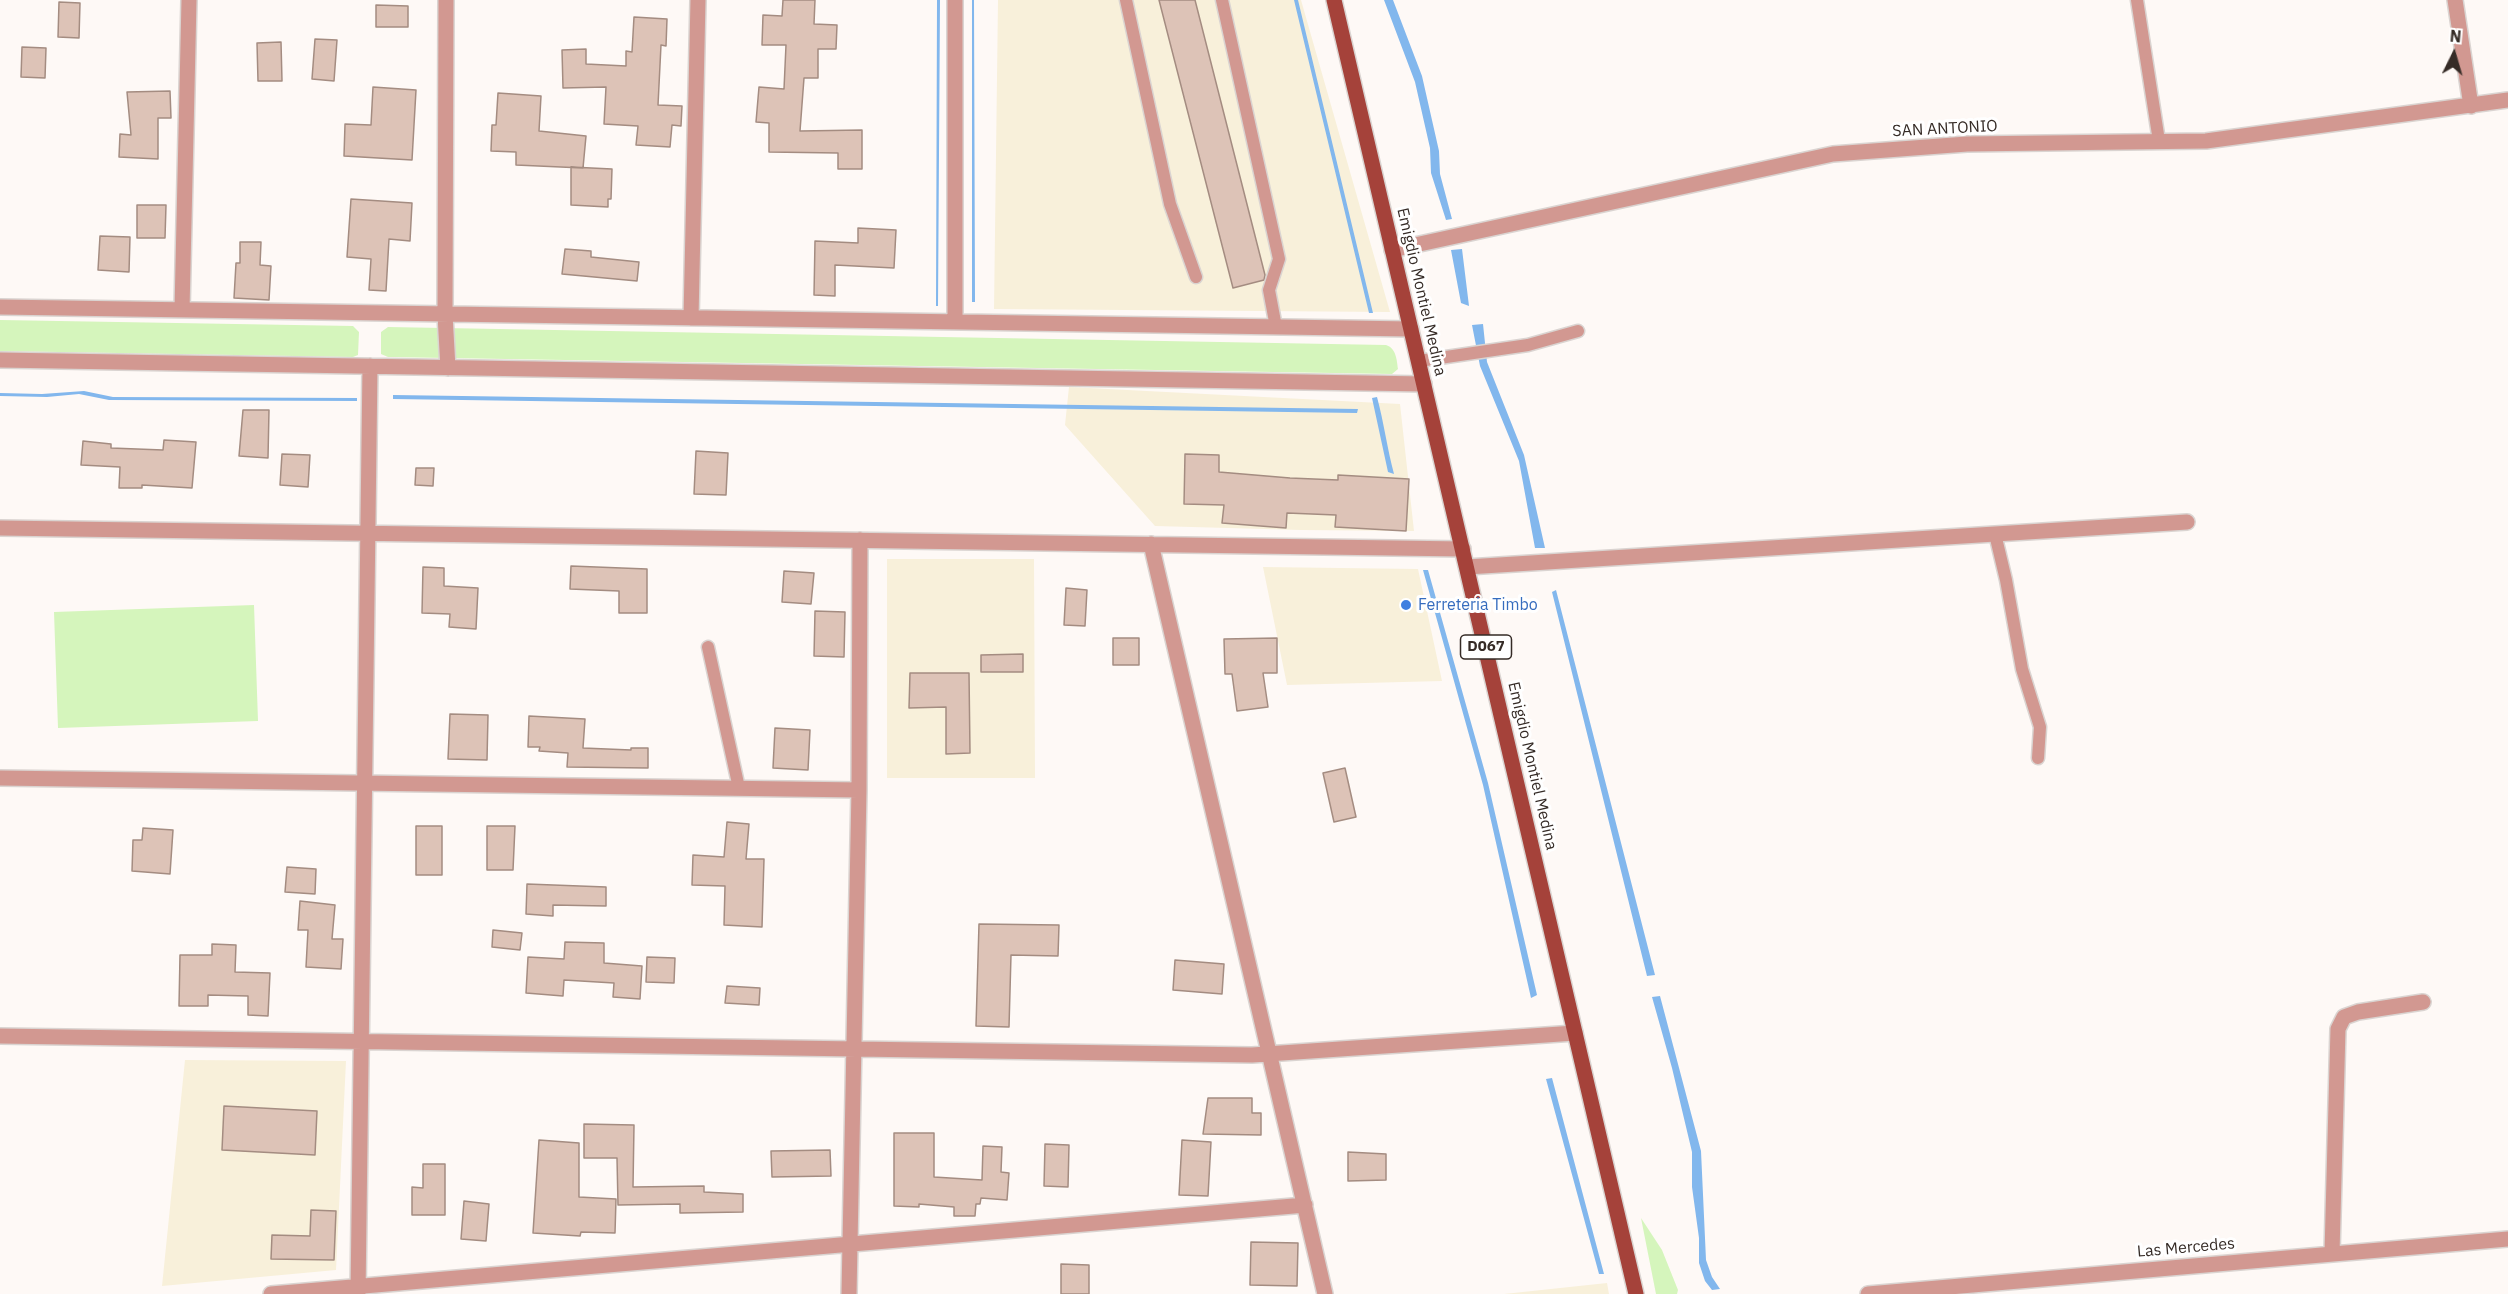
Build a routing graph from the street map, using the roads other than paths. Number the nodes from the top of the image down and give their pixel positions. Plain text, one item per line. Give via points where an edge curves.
1 (189, 0) edge
2 (446, 0) edge
3 (698, 0) edge
4 (954, 0) edge
5 (1126, 0) edge
6 (1222, 0) edge
7 (1334, 0) edge
8 (2137, 0) edge
9 (2455, 0) edge
10 (2508, 100) edge
11 (2471, 106) junction
12 (2159, 141) junction
13 (1392, 250) junction
14 (1196, 277) dead end
15 (0, 307) edge
16 (182, 310) junction
17 (445, 315) junction
18 (691, 318) junction
19 (955, 322) junction
20 (1276, 327) junction
21 (1411, 329) junction
22 (1578, 332) dead end
23 (0, 360) edge
24 (1419, 361) junction
25 (370, 366) junction
26 (448, 368) junction
27 (1424, 384) junction
28 (2187, 522) dead end
29 (0, 528) edge
30 (368, 533) junction
31 (1995, 534) junction
32 (860, 540) junction
33 (1151, 544) junction
34 (1463, 549) junction
35 (1467, 567) junction
36 (708, 647) dead end
37 (2038, 758) dead end
38 (0, 778) edge
39 (364, 783) junction
40 (739, 788) junction
41 (859, 790) junction
42 (2423, 1002) dead end
43 (1575, 1033) junction
44 (0, 1036) edge
45 (361, 1042) junction
46 (853, 1049) junction
47 (1270, 1055) junction
48 (1305, 1205) junction
49 (2508, 1239) edge
50 (850, 1244) junction
51 (2332, 1253) junction
52 (358, 1290) edge
53 (271, 1294) edge
54 (849, 1294) edge
55 (1325, 1294) edge
56 (1636, 1294) edge
57 (1868, 1294) edge

1 - 16 street
2 - 17 street
3 - 18 street
4 - 19 street
5 - 14 lane via 1170,204
6 - 20 lane via 1279,259 1269,290
7 - 13 main road, Emigdio Montiel Medina / D067
8 - 12 lane
9 - 11 street
10 - 11 street, SAN ANTONIO
11 - 12 street, SAN ANTONIO via 2206,141
12 - 13 street, SAN ANTONIO via 1967,144 1833,154
13 - 21 main road, Emigdio Montiel Medina / D067
15 - 16 street
16 - 17 street
17 - 18 street
17 - 26 street
18 - 19 street
19 - 20 street
20 - 21 street
21 - 24 main road, Emigdio Montiel Medina / D067
22 - 24 lane via 1528,345
23 - 25 street
24 - 27 main road, Emigdio Montiel Medina / D067
25 - 26 street
25 - 30 street
26 - 27 street
27 - 34 main road, Emigdio Montiel Medina / D067
28 - 31 street
29 - 30 street
30 - 32 street
30 - 39 street
31 - 35 street
31 - 37 lane via 2022,669 2040,727
32 - 33 street
32 - 41 street
33 - 34 street
33 - 47 street
34 - 35 main road, Emigdio Montiel Medina / D067
35 - 43 main road, Emigdio Montiel Medina / D067
36 - 40 lane
38 - 39 street
39 - 40 street
39 - 45 street
40 - 41 street
41 - 46 street
42 - 51 street via 2358,1012 2344,1017 2338,1029
43 - 47 street
43 - 56 main road, Emigdio Montiel Medina / D067
44 - 45 street
45 - 46 street
45 - 52 street
46 - 47 street
46 - 50 street
47 - 48 street
48 - 50 street
48 - 55 street
49 - 51 street, Las Mercedes
50 - 52 street
50 - 54 street
51 - 57 street, Las Mercedes
52 - 53 street

